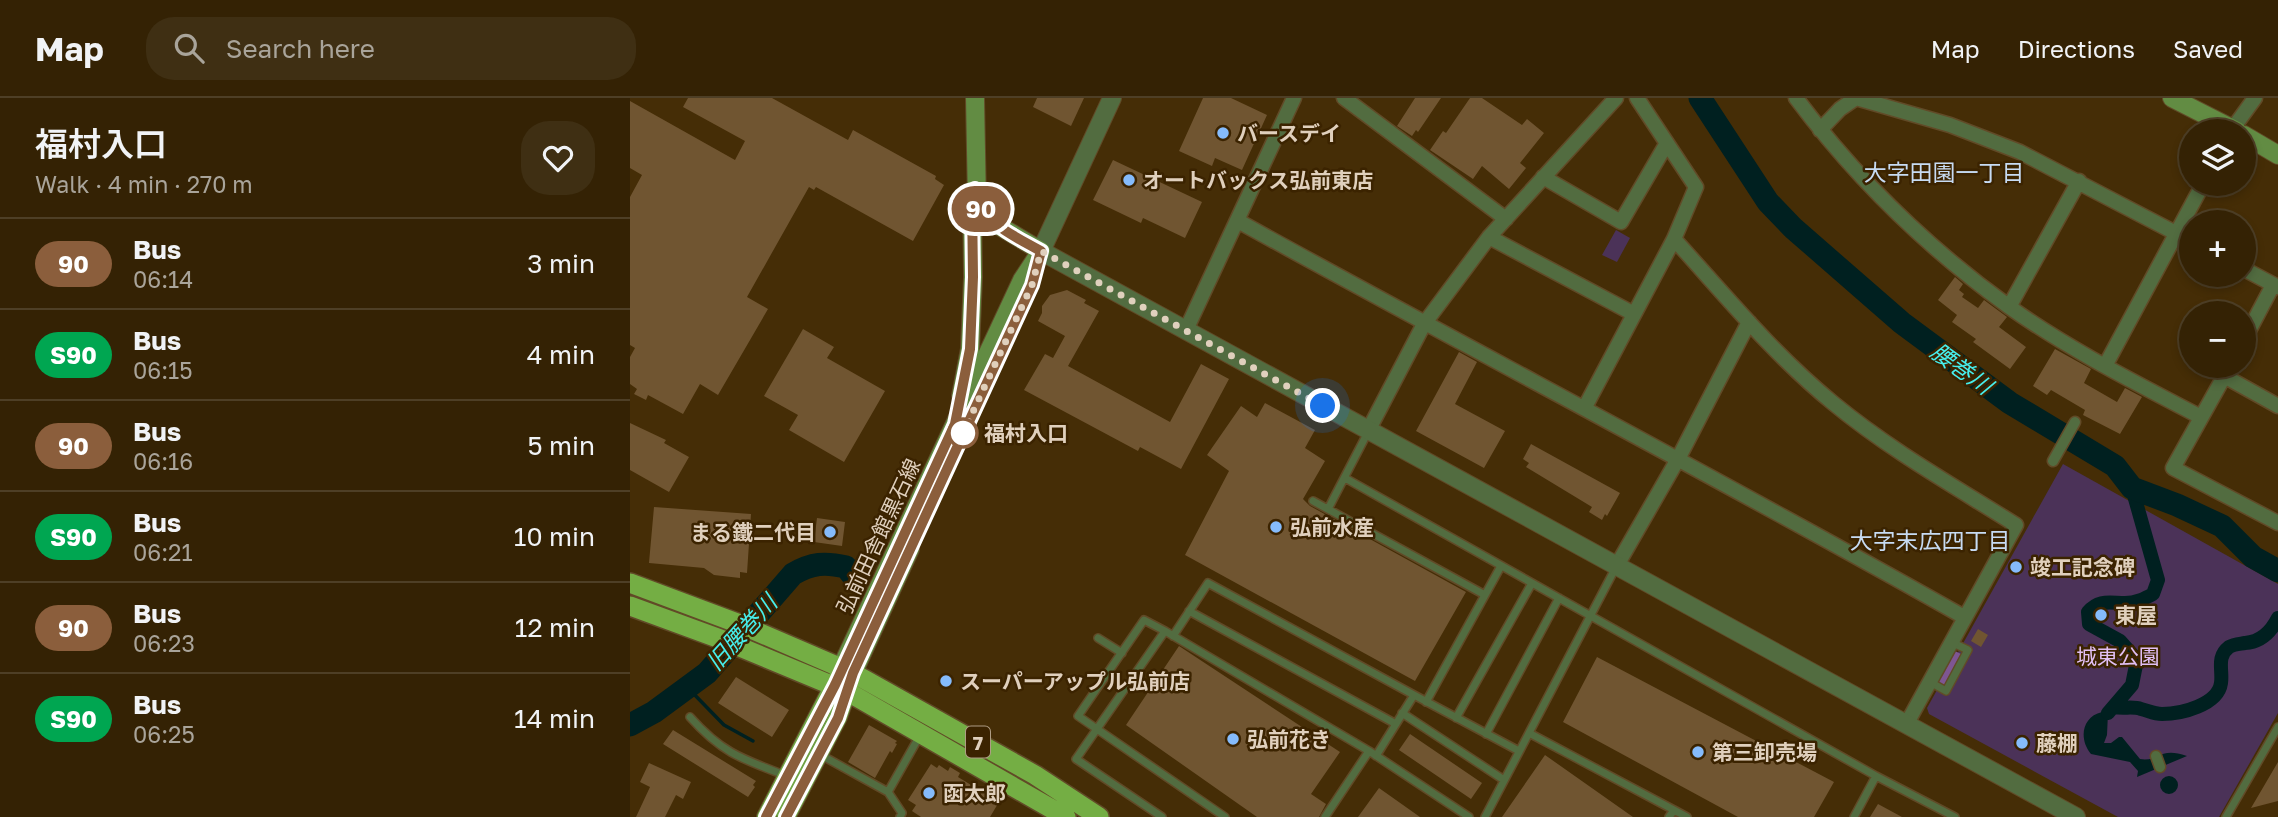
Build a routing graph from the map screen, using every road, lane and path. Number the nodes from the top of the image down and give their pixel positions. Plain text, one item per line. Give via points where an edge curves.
1 (975, 98) edge
2 (1112, 98) edge
3 (1294, 98) edge
4 (1345, 98) edge
5 (1616, 98) edge
6 (1637, 98) edge
7 (1796, 98) edge
8 (2172, 98) edge
9 (2255, 98) edge
10 (2212, 119) edge
11 (2243, 119) edge
12 (1820, 130) junction
13 (1667, 143) junction
14 (2256, 143) edge
15 (2278, 155) edge
16 (1543, 177) junction
17 (2078, 181) junction
18 (975, 189) junction
19 (2196, 196) edge
20 (1506, 219) junction
21 (1238, 220) junction
22 (2176, 233) junction
23 (2179, 235) edge
24 (1489, 237) junction
25 (1674, 239) junction
26 (1041, 251) junction
27 (2256, 275) edge
28 (2276, 286) edge
29 (2009, 307) junction
30 (1634, 314) junction
31 (2256, 320) edge
32 (1749, 322) junction
33 (1424, 324) junction
34 (1186, 330) junction
35 (2105, 366) junction
36 (2223, 378) edge
37 (2237, 378) edge
38 (2278, 406) edge
39 (1585, 407) junction
40 (2201, 417) junction
41 (2075, 422) dead end
42 (955, 424) junction
43 (1368, 432) junction
44 (1678, 459) junction
45 (2053, 461) dead end
46 (1345, 478) junction
47 (1313, 501) dead end
48 (1328, 509) junction
49 (2278, 523) edge
50 (1502, 566) junction
51 (1616, 567) junction
52 (630, 583) edge
53 (1532, 583) junction
54 (1485, 595) junction
55 (1559, 598) junction
56 (630, 606) edge
57 (1189, 611) junction
58 (1590, 615) junction
59 (1964, 617) junction
60 (1165, 631) junction
61 (1172, 636) junction
62 (1098, 638) dead end
63 (1122, 653) junction
64 (844, 679) junction
65 (1414, 695) junction
66 (1426, 702) junction
67 (1402, 713) junction
68 (690, 717) dead end
69 (1456, 718) junction
70 (1396, 724) junction
71 (1906, 725) junction
72 (2278, 727) edge
73 (1096, 730) junction
74 (922, 733) junction
75 (1529, 733) junction
76 (1486, 734) junction
77 (1519, 751) junction
78 (1373, 753) junction
79 (819, 754) junction
80 (1876, 776) junction
81 (796, 779) junction
82 (1504, 780) junction
83 (888, 792) junction
84 (1674, 810) junction
85 (765, 817) edge
86 (786, 817) edge
87 (900, 817) edge
88 (1066, 817) edge
89 (1099, 817) edge
90 (1163, 817) edge
91 (1225, 817) edge
92 (1325, 817) edge
93 (1469, 817) edge
94 (1485, 817) edge
95 (1669, 817) edge
96 (1687, 817) edge
97 (1854, 817) edge
98 (1955, 817) edge
99 (2076, 817) edge
100 (2226, 817) edge

1 - 18 main road, 弘前田舎館黒石線
2 - 26 street
3 - 21 street
4 - 20 street
5 - 16 street
6 - 13 street
7 - 12 street
8 - 10 main road
9 - 11 street
12 - 17 street via 1856,98 1950,125
12 - 29 street via 1893,209
13 - 16 street via 1621,222
13 - 25 street via 1696,187
14 - 15 main road
16 - 20 street
17 - 22 street
17 - 29 street
18 - 26 main road, 弘前田舎館黒石線 via 984,213
18 - 42 main road, 弘前田舎館黒石線 via 970,349
19 - 22 street
20 - 24 street
21 - 33 street
21 - 34 street
22 - 23 street
22 - 35 street
24 - 30 street
24 - 33 street
25 - 30 street
25 - 32 street
26 - 34 street
26 - 42 main road, 弘前田舎館黒石線 via 1022,280
26 - 64 main road, 弘前田舎館黒石線 via 1032,285
27 - 28 street
28 - 31 street
29 - 35 street
30 - 39 street
32 - 44 street
32 - 59 street via 1833,403 1902,454 2016,525
33 - 39 street
33 - 43 street
34 - 43 street
35 - 40 street
36 - 40 street
37 - 38 street
39 - 44 street
40 - 49 street via 2173,468
41 - 45 street
42 - 64 main road, 弘前田舎館黒石線
43 - 46 lane
43 - 51 street
44 - 51 street
44 - 59 street
46 - 48 lane
46 - 50 lane
47 - 48 lane
48 - 54 lane
50 - 53 lane
50 - 54 lane
51 - 58 lane
51 - 71 street
52 - 64 highway, 7 via 766,635
53 - 55 lane
53 - 69 lane
54 - 66 lane
55 - 58 lane
55 - 76 lane
56 - 64 highway, 7 via 751,651
57 - 61 lane
57 - 65 lane via 1208,583
57 - 70 lane
58 - 75 lane
58 - 80 lane
59 - 71 street
60 - 61 lane
60 - 63 lane via 1144,620
60 - 73 lane
61 - 78 lane
62 - 63 lane
63 - 73 lane via 1078,716
64 - 74 highway, 7
64 - 79 main road
64 - 81 main road
64 - 89 highway, 7 via 1035,775
65 - 66 lane
65 - 67 lane
66 - 69 lane
67 - 70 lane
67 - 82 lane
68 - 81 lane via 726,751
69 - 76 lane
70 - 78 lane
71 - 99 street
72 - 100 lane
73 - 90 lane via 1076,759
73 - 91 lane
74 - 83 lane
74 - 88 highway, 7
75 - 77 lane
75 - 84 lane
76 - 77 lane
77 - 82 lane
78 - 92 lane
78 - 93 lane
79 - 81 main road
79 - 83 lane
80 - 97 lane
80 - 98 lane
81 - 85 main road
81 - 86 main road
82 - 94 lane
83 - 87 lane
84 - 95 lane
84 - 96 lane

